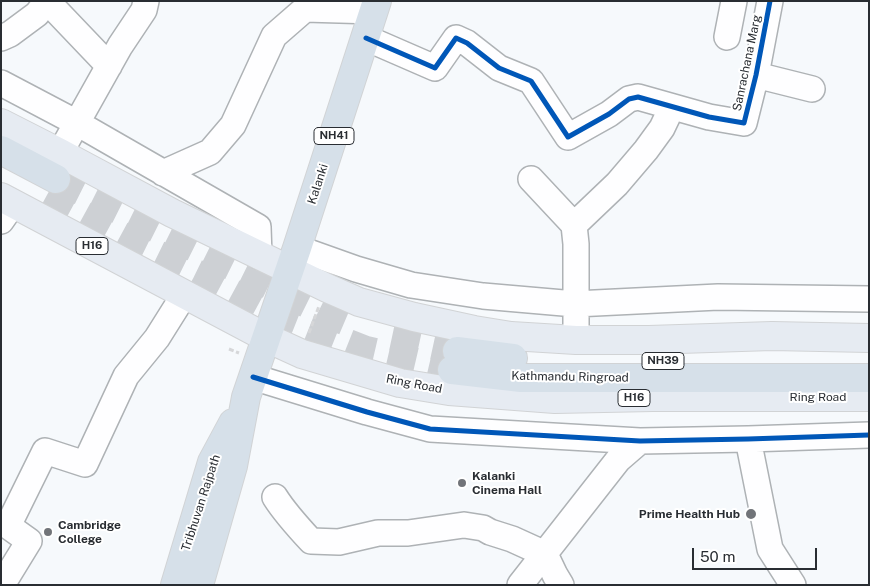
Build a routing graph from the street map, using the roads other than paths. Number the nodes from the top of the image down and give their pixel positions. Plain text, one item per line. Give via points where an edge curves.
1 (146, 1) edge
2 (734, 1) edge
3 (770, 1) edge
4 (376, 6) edge
5 (727, 37) dead end
6 (1, 38) edge
7 (366, 38) junction
8 (108, 66) junction
9 (756, 75) junction
10 (1, 83) edge
11 (812, 89) dead end
12 (672, 107) junction
13 (1, 123) edge
14 (77, 123) junction
15 (1, 150) edge
16 (60, 153) junction
17 (1, 171) edge
18 (163, 172) junction
19 (531, 179) dead end
20 (5, 208) edge
21 (574, 225) junction
22 (259, 256) junction
23 (293, 259) junction
24 (184, 295) junction
25 (869, 299) edge
26 (576, 304) junction
27 (266, 338) junction
28 (869, 338) edge
29 (576, 340) junction
30 (869, 360) edge
31 (869, 378) edge
32 (250, 387) junction
33 (869, 397) edge
34 (869, 435) edge
35 (748, 439) junction
36 (640, 441) junction
37 (276, 497) dead end
38 (545, 554) junction
39 (2, 585) edge
40 (175, 585) edge
41 (199, 585) edge
42 (520, 585) edge
43 (561, 585) edge
44 (793, 585) edge

1 - 8 street via 144,10
2 - 5 street
3 - 9 street, Sanrachana Marg
4 - 7 highway, Kalanki / NH41
4 - 18 street via 305,9 274,36 233,125 210,152
6 - 8 street via 38,14 47,1
7 - 12 street, Sanrachana Marg via 435,68 456,38 499,68 531,81 568,137 629,99 638,97
7 - 23 highway, Kalanki / NH41
8 - 14 street
9 - 11 street
9 - 12 street, Sanrachana Marg via 744,123
10 - 14 street
12 - 21 street via 646,150 617,184
13 - 16 main road
14 - 16 street
14 - 18 street
15 - 17 highway via 51,187
16 - 22 main road
18 - 22 street via 258,227
19 - 21 street
20 - 24 main road, Ring Road / H16
21 - 26 street
22 - 23 main road
23 - 26 street via 356,269 411,285 483,296
23 - 27 highway, Kalanki / NH41
23 - 29 main road via 359,302 474,330
24 - 27 main road, Ring Road / H16
24 - 39 street via 157,338 126,376 85,464 44,451 8,526 29,541
25 - 26 street via 718,297
26 - 29 street
27 - 32 highway, Tribhuvan Rajpath / NH41
27 - 33 main road, Ring Road / H16 via 302,354 400,383 449,391 556,399
28 - 29 main road via 772,336
30 - 31 highway, Kathmandu Ringroad / NH39 via 455,360 521,378
32 - 36 street via 430,428
32 - 40 highway, Tribhuvan Rajpath / NH41 via 212,462
32 - 41 highway, Tribhuvan Rajpath / NH41 via 233,466
34 - 35 street
35 - 36 street
35 - 44 street via 770,549
36 - 38 street via 618,460
37 - 38 street via 311,541 339,542 378,533 408,533 464,525 484,528
38 - 42 street
38 - 43 street

